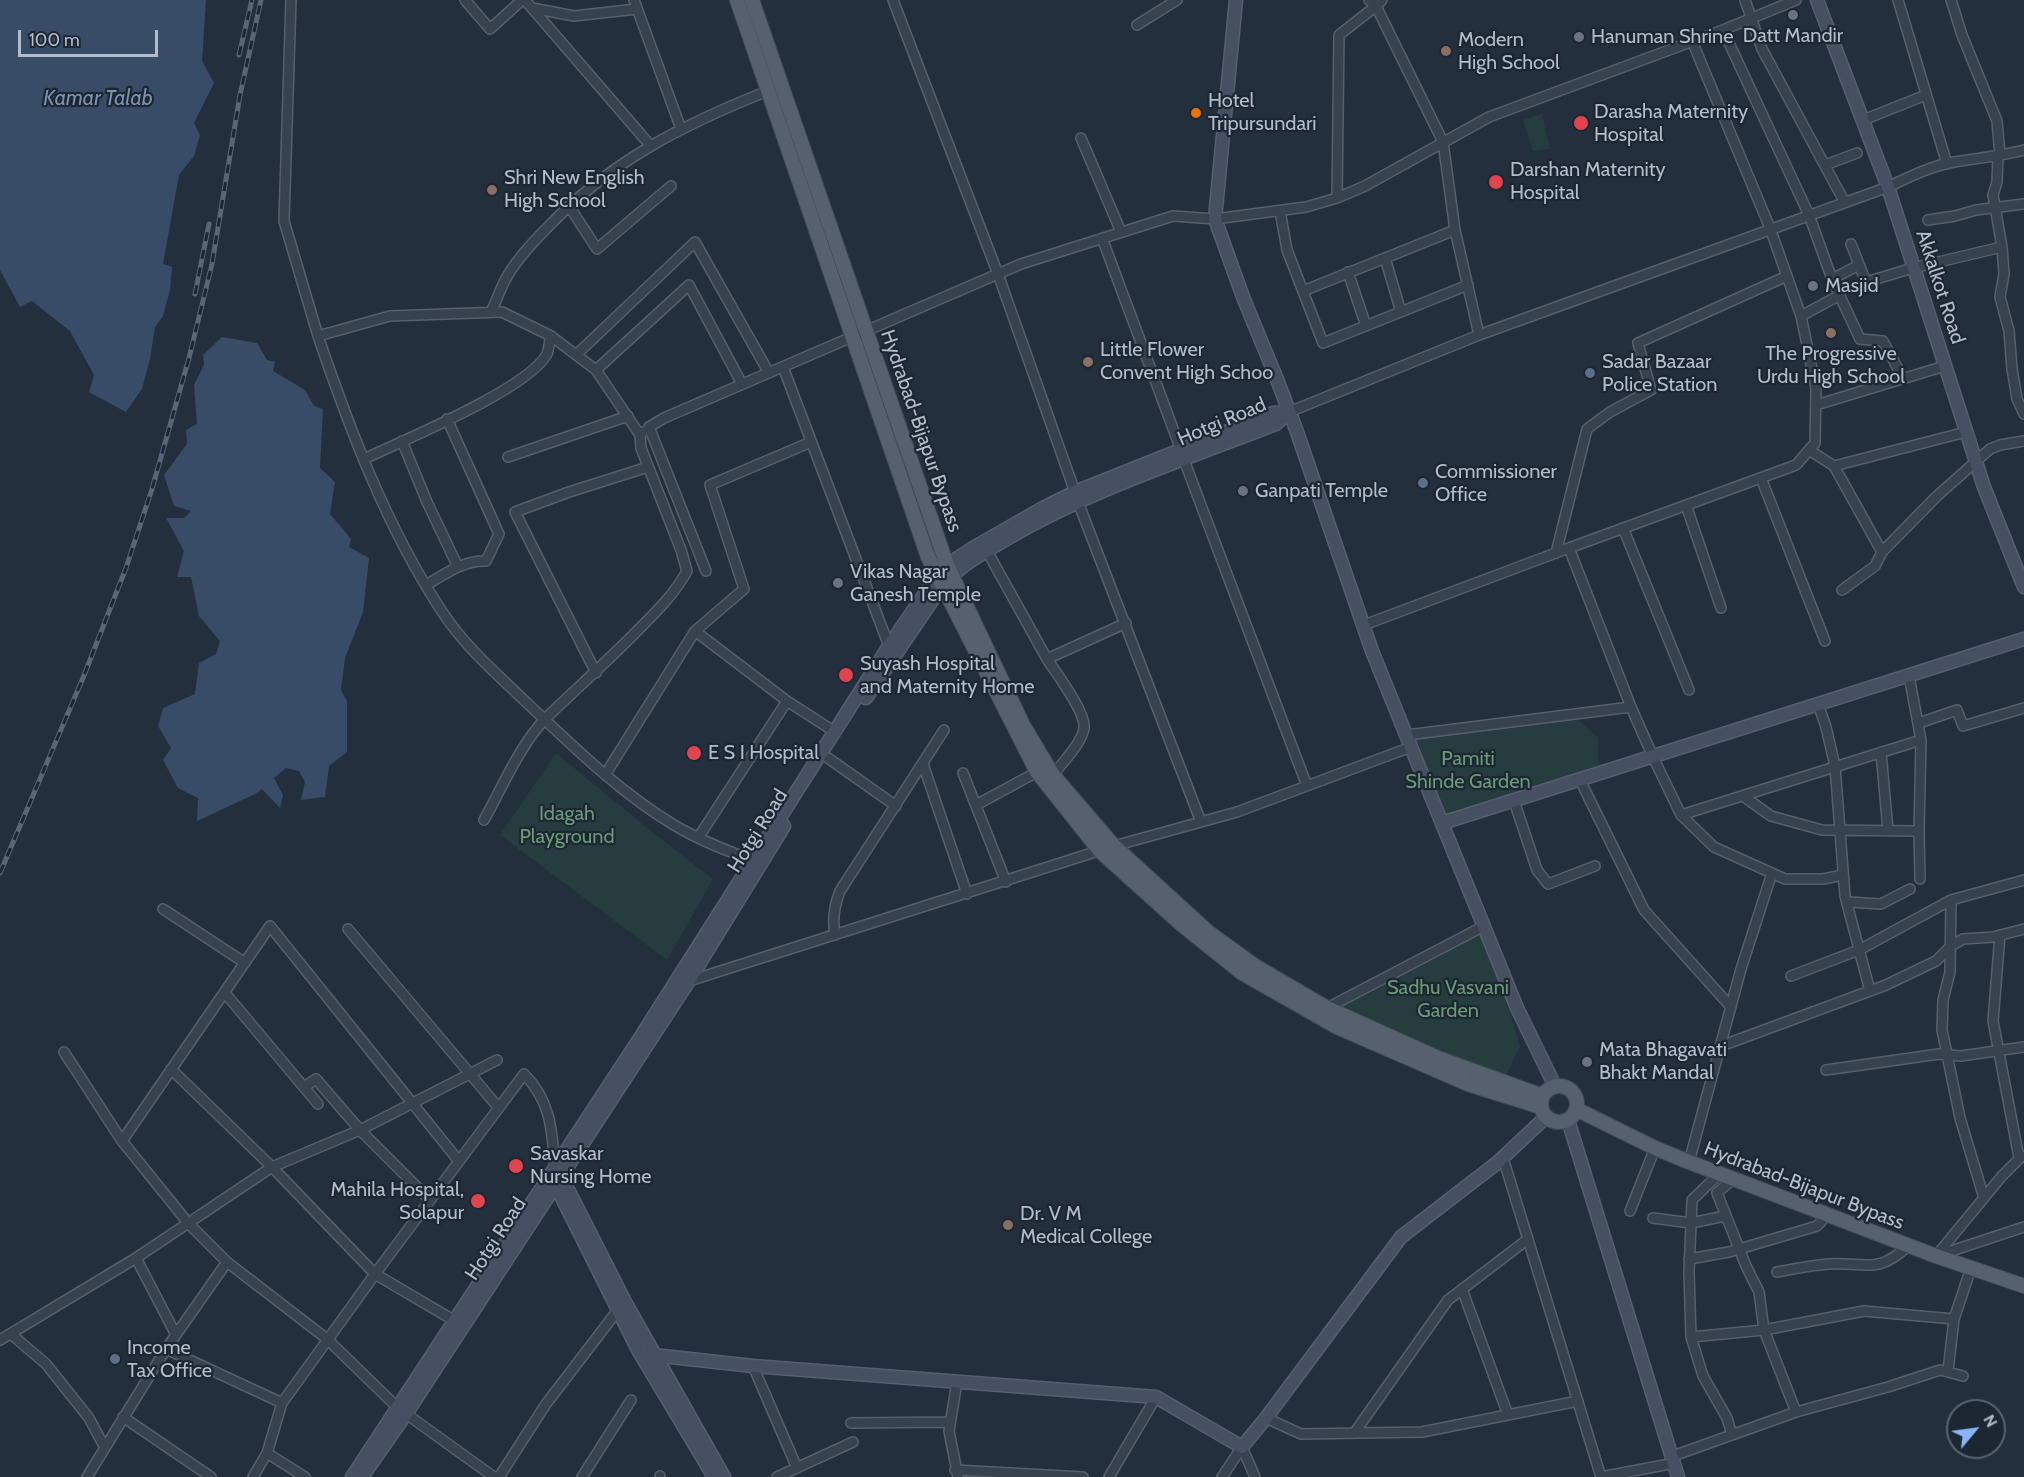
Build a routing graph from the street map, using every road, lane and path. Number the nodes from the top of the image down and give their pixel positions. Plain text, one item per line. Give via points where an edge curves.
1 (291, 0) edge
2 (465, 0) edge
3 (524, 0) edge
4 (737, 0) edge
5 (752, 0) edge
6 (893, 0) edge
7 (1177, 0) edge
8 (1236, 0) edge
9 (1744, 0) edge
10 (1796, 0) edge
11 (1817, 0) edge
12 (1898, 0) edge
13 (1951, 0) edge
14 (1376, 2) edge
15 (635, 5) edge
16 (532, 8) junction
17 (1751, 18) junction
18 (1137, 25) dead end
19 (1723, 30) junction
20 (1692, 41) junction
21 (770, 90) junction
22 (1926, 95) junction
23 (1863, 120) junction
24 (681, 129) junction
25 (1081, 138) dead end
26 (1443, 142) junction
27 (650, 145) junction
28 (2024, 150) edge
29 (1857, 153) dead end
30 (1999, 156) junction
31 (1947, 164) junction
32 (1825, 165) junction
33 (671, 186) dead end
34 (1888, 187) junction
35 (1336, 198) junction
36 (1845, 201) junction
37 (2024, 204) edge
38 (568, 206) junction
39 (1995, 208) junction
40 (1280, 211) junction
41 (1809, 215) junction
42 (1215, 219) junction
43 (1928, 220) dead end
44 (1770, 228) junction
45 (1455, 230) junction
46 (1121, 232) junction
47 (1101, 238) junction
48 (1851, 244) dead end
49 (2002, 247) junction
50 (1385, 258) junction
51 (1859, 265) junction
52 (1913, 268) junction
53 (1348, 272) junction
54 (998, 274) junction
55 (1787, 276) junction
56 (1832, 279) junction
57 (1468, 285) junction
58 (1303, 291) junction
59 (1840, 295) junction
60 (491, 312) junction
61 (1401, 312) junction
62 (1801, 316) junction
63 (1366, 326) junction
64 (859, 333) junction
65 (1479, 335) junction
66 (318, 336) junction
67 (550, 336) junction
68 (576, 355) junction
69 (1945, 366) junction
70 (783, 367) junction
71 (597, 370) junction
72 (769, 373) junction
73 (1903, 378) junction
74 (742, 384) junction
75 (1816, 405) junction
76 (1289, 412) junction
77 (2024, 414) edge
78 (628, 416) junction
79 (447, 419) junction
80 (649, 427) junction
81 (1966, 432) junction
82 (640, 435) junction
83 (402, 441) junction
84 (2024, 441) edge
85 (811, 442) junction
86 (1809, 450) junction
87 (1183, 455) junction
88 (508, 457) dead end
89 (364, 459) junction
90 (1976, 461) junction
91 (1834, 466) junction
92 (648, 467) junction
93 (1761, 478) junction
94 (1077, 497) junction
95 (1686, 505) junction
96 (1623, 528) junction
97 (1569, 548) junction
98 (987, 551) junction
99 (1882, 552) junction
100 (1556, 553) junction
101 (458, 567) junction
102 (706, 571) dead end
103 (944, 576) junction
104 (426, 585) junction
105 (2024, 587) edge
106 (1842, 590) dead end
107 (1721, 608) dead end
108 (1126, 623) junction
109 (1364, 626) junction
110 (695, 631) junction
111 (2024, 639) edge
112 (1825, 641) dead end
113 (890, 646) junction
114 (1047, 659) junction
115 (596, 673) junction
116 (1909, 676) junction
117 (1689, 690) dead end
118 (787, 700) junction
119 (1818, 704) junction
120 (1631, 707) junction
121 (2024, 708) edge
122 (544, 720) junction
123 (1919, 723) junction
124 (944, 730) dead end
125 (835, 732) junction
126 (1922, 740) junction
127 (1409, 741) junction
128 (1881, 752) junction
129 (1653, 757) junction
130 (828, 758) junction
131 (923, 764) junction
132 (1835, 766) junction
133 (1037, 772) junction
134 (963, 773) dead end
135 (605, 775) junction
136 (1053, 775) junction
137 (1580, 780) junction
138 (1306, 786) junction
139 (1743, 796) junction
140 (1514, 801) junction
141 (976, 805) junction
142 (896, 806) junction
143 (1681, 815) junction
144 (484, 820) dead end
145 (1201, 822) junction
146 (1442, 824) junction
147 (1840, 831) junction
148 (1888, 831) junction
149 (1919, 831) junction
150 (698, 838) junction
151 (1107, 849) junction
152 (752, 860) junction
153 (1595, 866) dead end
154 (1772, 873) junction
155 (1843, 875) junction
156 (1920, 879) dead end
157 (2024, 880) edge
158 (1006, 882) junction
159 (1910, 889) dead end
160 (967, 894) junction
161 (1951, 900) junction
162 (1848, 902) junction
163 (163, 909) dead end
164 (1484, 926) junction
165 (348, 929) dead end
166 (2024, 929) edge
167 (835, 935) junction
168 (2000, 935) junction
169 (1951, 946) junction
170 (1859, 950) junction
171 (245, 963) junction
172 (1791, 976) dead end
173 (689, 981) junction
174 (1870, 991) junction
175 (225, 993) junction
176 (1731, 1007) junction
177 (1327, 1008) junction
178 (1721, 1046) junction
179 (2024, 1047) edge
180 (1999, 1050) junction
181 (64, 1052) dead end
182 (1947, 1054) junction
183 (497, 1060) dead end
184 (171, 1069) junction
185 (1826, 1070) dead end
186 (470, 1074) junction
187 (1555, 1086) junction
188 (304, 1087) junction
189 (412, 1103) junction
190 (318, 1104) dead end
191 (1543, 1106) junction
192 (498, 1107) junction
193 (1572, 1114) junction
194 (360, 1130) junction
195 (122, 1141) junction
196 (1655, 1148) junction
197 (2022, 1156) edge
198 (1503, 1158) junction
199 (458, 1160) junction
200 (1689, 1162) junction
201 (272, 1167) junction
202 (1719, 1174) junction
203 (556, 1175) junction
204 (1733, 1179) junction
205 (1984, 1198) junction
206 (429, 1199) junction
207 (1630, 1211) dead end
208 (1827, 1215) junction
209 (1725, 1216) junction
210 (1653, 1218) dead end
211 (1691, 1223) junction
212 (189, 1224) junction
213 (2024, 1227) edge
214 (1528, 1239) junction
215 (1908, 1246) junction
216 (1739, 1249) junction
217 (1936, 1256) junction
218 (136, 1258) junction
219 (1689, 1259) junction
220 (227, 1262) junction
221 (1971, 1269) junction
222 (1777, 1272) dead end
223 (375, 1274) junction
224 (2024, 1286) edge
225 (1462, 1289) junction
226 (621, 1306) junction
227 (1954, 1319) junction
228 (455, 1321) junction
229 (1764, 1329) junction
230 (11, 1334) junction
231 (176, 1335) junction
232 (1691, 1337) junction
233 (327, 1339) junction
234 (0, 1340) edge
235 (166, 1349) junction
236 (653, 1355) junction
237 (753, 1366) junction
238 (1948, 1371) junction
239 (1964, 1376) dead end
240 (957, 1382) junction
241 (1156, 1397) junction
242 (631, 1400) dead end
243 (1578, 1401) junction
244 (282, 1403) junction
245 (402, 1411) junction
246 (1796, 1412) junction
247 (1508, 1415) junction
248 (123, 1417) junction
249 (1266, 1418) junction
250 (950, 1422) junction
251 (851, 1423) dead end
252 (1354, 1432) junction
253 (1732, 1435) junction
254 (853, 1442) dead end
255 (105, 1448) junction
256 (1242, 1448) junction
257 (267, 1453) junction
258 (1674, 1460) junction
259 (797, 1468) junction
260 (957, 1474) edge
261 (87, 1477) edge
262 (211, 1477) edge
263 (253, 1477) edge
264 (305, 1477) edge
265 (352, 1477) edge
266 (362, 1477) edge
267 (496, 1477) edge
268 (582, 1477) edge
269 (714, 1477) edge
270 (724, 1477) edge
271 (777, 1477) edge
272 (1083, 1477) edge
273 (1109, 1477) edge
274 (1222, 1477) edge
275 (1255, 1477) edge
276 (1601, 1477) edge
277 (1678, 1477) edge

1 - 66 street via 284,221
2 - 3 street via 490,29
3 - 16 street
4 - 21 main road
5 - 64 main road, Hydrabad-Bijapur Bypass
6 - 54 street
7 - 18 street
8 - 42 main road
9 - 17 street
10 - 17 street
11 - 23 main road, Akkalkot Road
12 - 22 street
13 - 30 street via 1997,121
14 - 26 street
14 - 35 street via 1339,35
15 - 16 street via 574,16
15 - 24 street
16 - 27 street
17 - 19 street
17 - 32 street via 1762,49
19 - 20 street
19 - 41 street
20 - 26 street via 1489,117
20 - 44 street
21 - 24 street
21 - 64 main road
22 - 23 street
22 - 31 street
23 - 34 main road, Akkalkot Road
24 - 27 street
25 - 46 street
26 - 35 street
26 - 45 street
27 - 38 street
28 - 30 street
29 - 32 street
30 - 31 street
30 - 39 street
31 - 34 street
32 - 36 street
33 - 38 street via 597,249
34 - 36 street
34 - 52 main road, Akkalkot Road
35 - 40 street
36 - 41 street
37 - 39 street
38 - 60 street via 507,275
39 - 43 street
39 - 49 street
40 - 42 street
40 - 58 street via 1287,250
41 - 44 street
41 - 56 street
42 - 46 street via 1173,216
42 - 76 main road
44 - 55 street
44 - 65 street
45 - 50 street
45 - 57 street
46 - 47 street
47 - 54 street
47 - 87 street
48 - 51 street
49 - 52 street
49 - 77 street via 2004,274 2000,297 2009,331 2017,399
50 - 53 street
50 - 61 street
51 - 52 street via 1866,282
51 - 56 street
52 - 69 main road, Akkalkot Road
53 - 58 street
53 - 63 street
54 - 64 street
54 - 94 street
55 - 62 street
55 - 100 street via 1638,344 1652,390 1587,429
56 - 59 street
57 - 61 street
57 - 65 street
58 - 63 street via 1323,343
59 - 62 street
59 - 73 street via 1860,339 1883,341
60 - 66 street via 390,316
60 - 67 street via 502,312
61 - 63 street
62 - 75 street
64 - 70 street
64 - 103 main road, Hydrabad-Bijapur Bypass
65 - 76 street
66 - 89 street
67 - 68 street
67 - 79 street via 547,354 528,374
68 - 71 street
68 - 72 street via 695,242
69 - 73 street
69 - 81 main road, Akkalkot Road
70 - 72 street
70 - 85 street
71 - 74 street via 689,285
71 - 78 street
72 - 74 street
73 - 75 street
74 - 80 street
75 - 86 street via 1815,443
76 - 87 main road, Hotgi Road via 1276,424
76 - 109 main road
78 - 82 street
78 - 88 street
79 - 83 street
79 - 101 street via 499,534 486,561
80 - 82 street
80 - 102 street
81 - 90 main road, Akkalkot Road
81 - 91 street
82 - 92 street
83 - 89 street
83 - 101 street
84 - 90 street via 1990,449
85 - 110 street via 710,485 744,589
85 - 113 street
86 - 91 street
86 - 93 street via 1796,465
87 - 94 main road, Hotgi Road
87 - 138 street
89 - 104 street
90 - 99 street
90 - 105 main road, Akkalkot Road
91 - 99 street
92 - 115 street via 687,571 661,608
92 - 115 street via 515,512
93 - 95 street
93 - 112 street
94 - 98 main road, Hotgi Road
94 - 103 main road, Hotgi Road via 1043,508 973,548
94 - 108 street
95 - 96 street
95 - 107 street
96 - 97 street
96 - 117 street
97 - 100 street
97 - 120 street
98 - 103 main road, Hotgi Road
98 - 114 street
99 - 106 street via 1875,566
100 - 109 street
101 - 104 street
103 - 113 main road, Hotgi Road
103 - 130 main road, Hotgi Road
103 - 133 main road
103 - 136 main road, Hydrabad-Bijapur Bypass
104 - 122 street via 460,638
108 - 114 street
108 - 145 street
109 - 127 main road
110 - 118 street
110 - 135 street
111 - 116 main road
113 - 125 main road, Hotgi Road
114 - 136 street via 1084,722 1080,739
115 - 122 street
116 - 119 main road
116 - 123 street
118 - 125 street
118 - 150 street
119 - 129 main road
119 - 132 street
120 - 127 street
120 - 129 street
121 - 123 street via 1963,726 1958,710
122 - 135 street
122 - 144 street via 527,742
123 - 126 street
124 - 131 street
125 - 152 main road, Hotgi Road
126 - 128 street
126 - 149 street
127 - 138 street
127 - 146 main road
128 - 132 street
128 - 148 street
129 - 137 main road
129 - 143 street
130 - 142 street
130 - 173 main road, Hotgi Road
131 - 142 street
131 - 160 street
132 - 139 street
132 - 147 street
133 - 141 street
133 - 151 main road
134 - 141 street
135 - 150 street
136 - 151 main road, Hydrabad-Bijapur Bypass
137 - 140 main road
137 - 176 street via 1644,910
138 - 145 street
139 - 143 street
139 - 147 street via 1771,816
140 - 146 main road
140 - 153 street via 1537,870 1548,884
141 - 158 street
142 - 167 street via 840,891 834,905
143 - 154 street via 1714,847
145 - 151 street
146 - 164 main road
147 - 148 street
147 - 155 street
148 - 149 street
149 - 156 street
150 - 152 street
151 - 158 street
151 - 177 main road, Hydrabad-Bijapur Bypass via 1255,966
151 - 191 main road via 1181,924 1242,974 1337,1028 1468,1084
152 - 203 main road, Hotgi Road
154 - 155 street via 1785,879
154 - 176 street
155 - 162 street
157 - 161 street
158 - 160 street
159 - 162 street via 1881,904
160 - 167 street
161 - 169 street
161 - 170 street
162 - 170 street
163 - 171 street
164 - 177 street
164 - 187 main road via 1517,1008
165 - 186 street
166 - 168 street
167 - 173 street
168 - 169 street via 1964,939
168 - 180 street via 1993,1021
169 - 174 street via 1936,961
169 - 182 street via 1942,1030
170 - 172 street
170 - 174 street
171 - 175 street
171 - 189 street via 270,926
173 - 203 main road, Hotgi Road
174 - 178 street
175 - 184 street
175 - 188 street
176 - 178 street
177 - 191 main road, Hydrabad-Bijapur Bypass
178 - 200 street
179 - 180 street
180 - 182 street via 1961,1056
180 - 197 street
181 - 195 street
182 - 185 street
182 - 205 street via 1960,1118
183 - 186 street
184 - 195 street
184 - 201 street
186 - 189 street
186 - 192 street
187 - 191 main road via 1550,1088
187 - 193 main road via 1572,1092 1577,1103
188 - 190 street
188 - 194 street via 316,1080
189 - 194 street
189 - 199 street
191 - 193 main road via 1556,1122
191 - 198 main road
192 - 199 street
192 - 203 street via 524,1074 536,1086 552,1132
193 - 196 main road, Hydrabad-Bijapur Bypass
193 - 258 main road
194 - 201 street
194 - 206 street
195 - 212 street
196 - 200 main road, Hydrabad-Bijapur Bypass
196 - 207 street
197 - 205 street
198 - 214 street
198 - 249 main road via 1401,1237
199 - 206 street
200 - 202 main road, Hydrabad-Bijapur Bypass
201 - 212 street
201 - 223 street
202 - 204 main road, Hydrabad-Bijapur Bypass
202 - 211 street via 1692,1200
203 - 226 main road
203 - 228 main road, Hotgi Road
203 - 245 main road, Hotgi Road
204 - 208 main road, Hydrabad-Bijapur Bypass
204 - 209 street via 1717,1193
205 - 217 street
206 - 223 street
208 - 215 main road, Hydrabad-Bijapur Bypass
208 - 216 street via 1817,1226
209 - 211 street
209 - 216 street
210 - 211 street
211 - 219 street
212 - 218 street
212 - 220 street
213 - 217 street
214 - 225 street
214 - 243 street
215 - 217 main road, Hydrabad-Bijapur Bypass
215 - 222 street via 1881,1264 1823,1264
216 - 219 street
216 - 229 street via 1759,1292
217 - 221 main road, Hydrabad-Bijapur Bypass
218 - 230 street
218 - 231 street
219 - 232 street
220 - 231 street
220 - 233 street
221 - 224 main road, Hydrabad-Bijapur Bypass
221 - 227 street
223 - 228 street
223 - 233 street
225 - 247 street
225 - 252 street via 1448,1300
226 - 236 main road
226 - 267 street
226 - 269 main road via 638,1350
227 - 229 street via 1864,1311
227 - 238 street
228 - 245 main road, Hotgi Road
229 - 232 street
229 - 246 street
230 - 234 street
230 - 255 street via 46,1364 89,1418
231 - 235 street
232 - 253 street via 1703,1376 1727,1418
233 - 244 street
233 - 245 street
235 - 244 street
235 - 248 street
236 - 237 main road
236 - 270 main road
237 - 240 main road
237 - 259 street
238 - 239 street
238 - 246 street via 1940,1370
240 - 241 main road
240 - 250 street
241 - 256 main road
241 - 273 street
242 - 268 street
243 - 247 street
243 - 276 street
244 - 257 street
245 - 265 main road, Hotgi Road
245 - 266 main road, Hotgi Road
245 - 267 street
246 - 253 street
247 - 252 street via 1422,1432
248 - 255 street
248 - 262 street
249 - 252 street via 1301,1434
249 - 256 main road
250 - 251 street
250 - 260 street
253 - 258 street
254 - 259 street
255 - 261 street
256 - 274 street
256 - 275 street
257 - 263 street
257 - 264 street
258 - 276 street
258 - 277 main road
259 - 271 street
260 - 272 street

